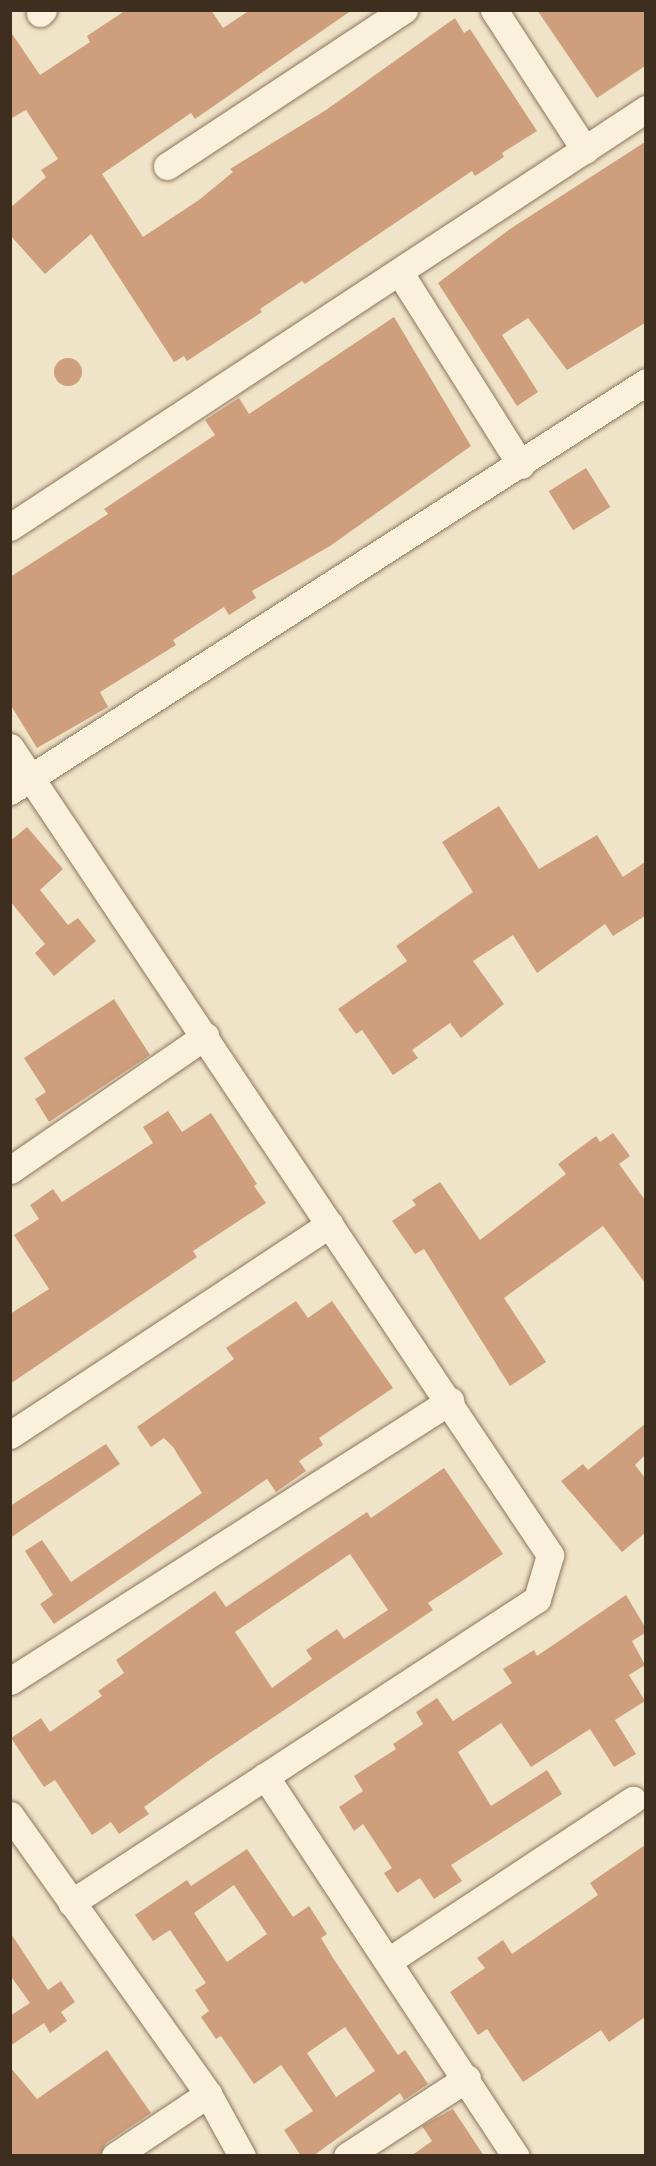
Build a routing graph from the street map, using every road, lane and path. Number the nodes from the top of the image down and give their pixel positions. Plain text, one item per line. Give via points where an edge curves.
1 (404, 10) edge
2 (494, 10) edge
3 (645, 109) edge
4 (585, 150) junction
5 (167, 166) dead end
6 (400, 273) junction
7 (645, 382) edge
8 (520, 465) junction
9 (10, 527) edge
10 (10, 747) edge
11 (20, 785) edge
12 (205, 1036) junction
13 (10, 1170) edge
14 (330, 1224) junction
15 (450, 1401) junction
16 (10, 1435) edge
17 (10, 1681) edge
18 (265, 1776) junction
19 (633, 1800) dead end
20 (12, 1821) edge
21 (71, 1904) junction
22 (390, 1960) junction
23 (467, 2078) junction
24 (208, 2094) junction
25 (115, 2156) edge
26 (242, 2156) edge
27 (347, 2156) edge
28 (516, 2156) edge

1 - 5 street
2 - 4 street
3 - 4 street
4 - 6 street
6 - 8 street
6 - 9 street
7 - 8 street
8 - 11 street
10 - 11 street
11 - 12 street
12 - 13 street
12 - 14 street
14 - 15 street
14 - 16 street
15 - 17 street
15 - 18 street via 550,1555 537,1599
18 - 21 street
18 - 22 street
19 - 22 street
20 - 21 street
21 - 24 street
22 - 23 street
23 - 27 street
23 - 28 street
24 - 25 street
24 - 26 street

